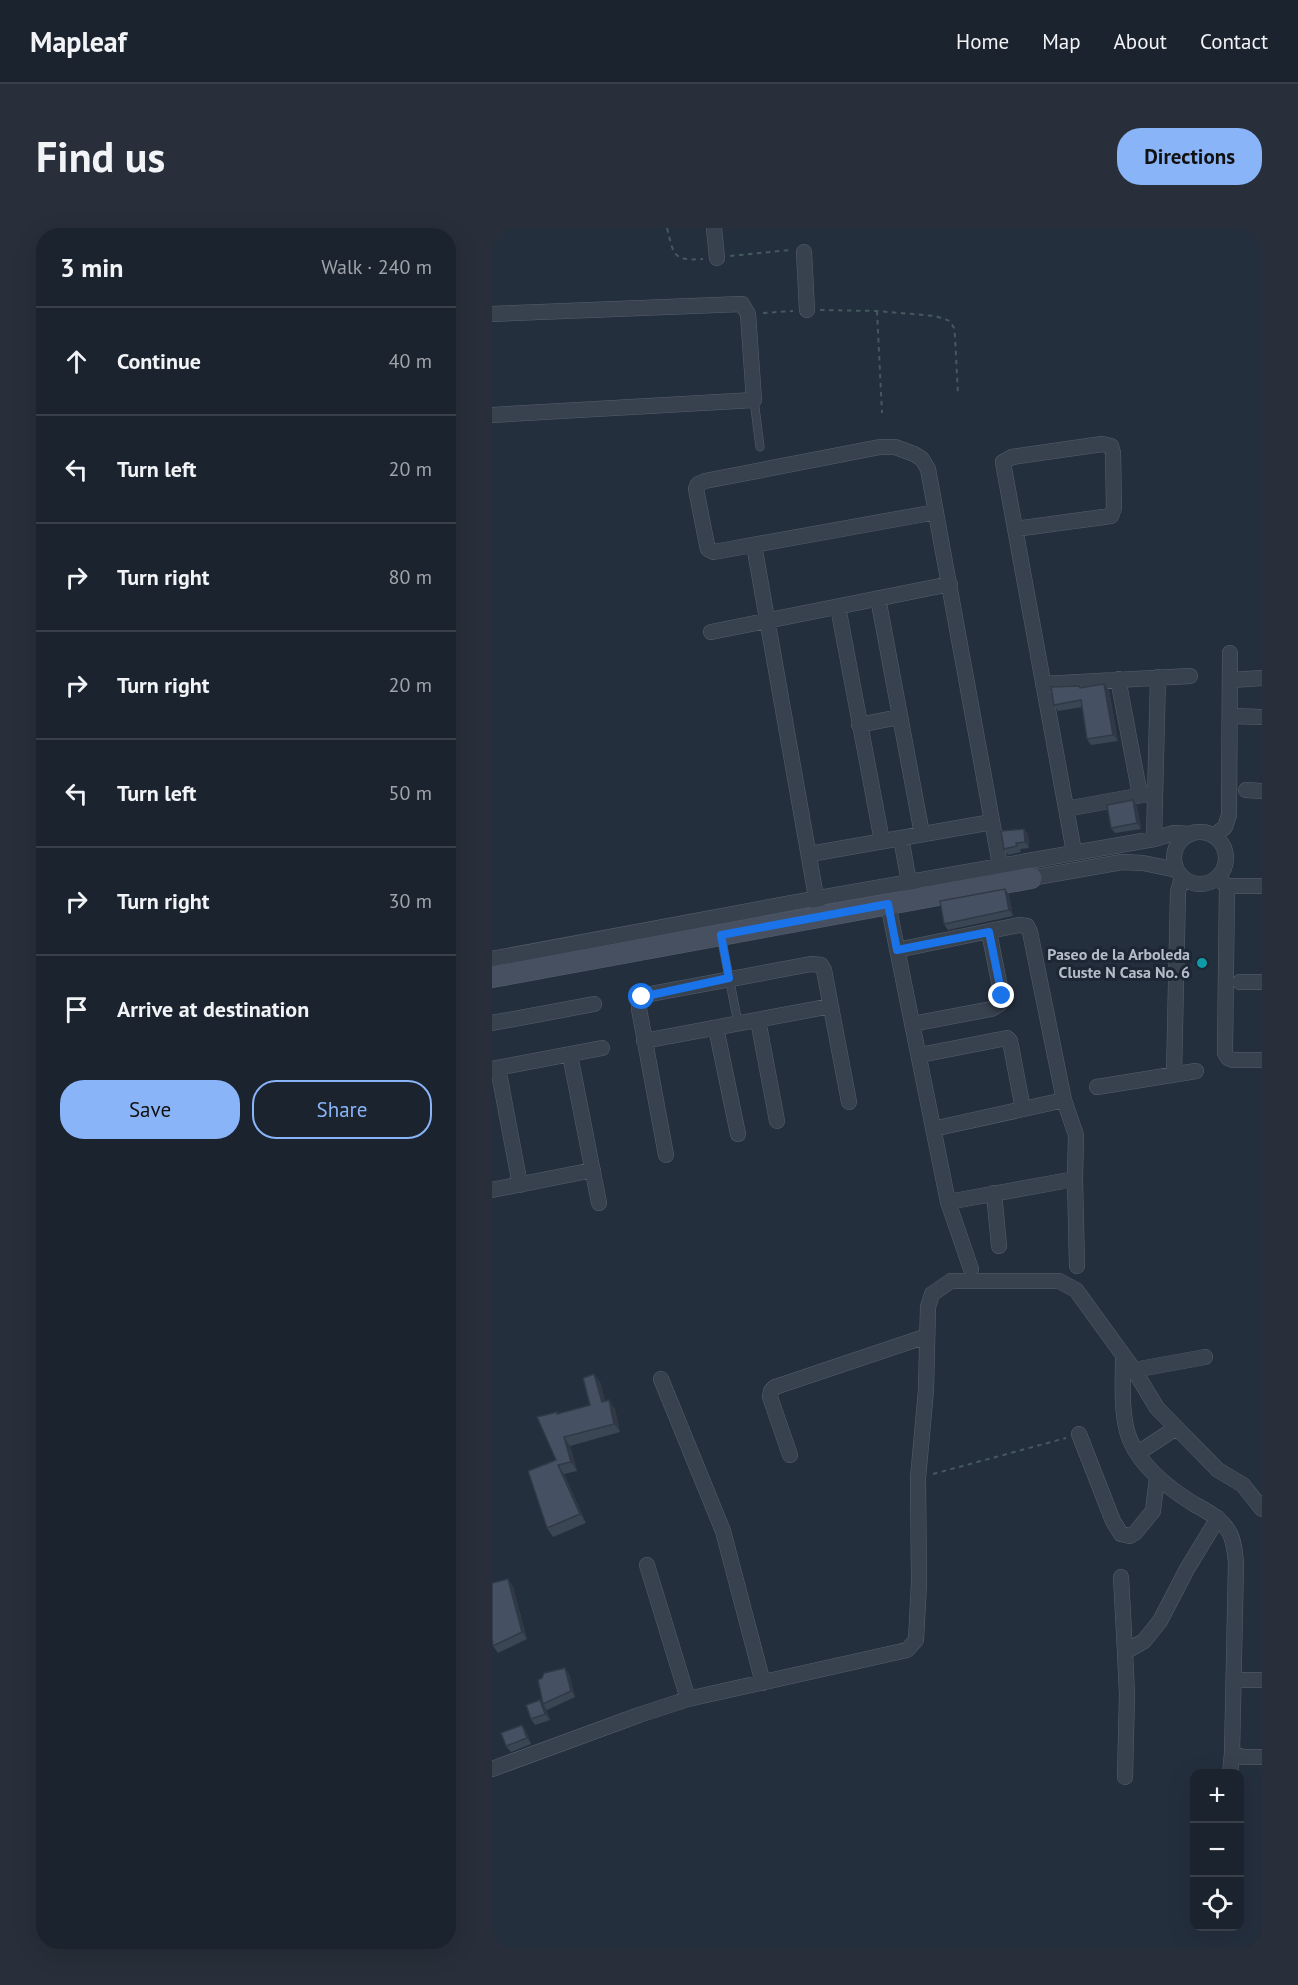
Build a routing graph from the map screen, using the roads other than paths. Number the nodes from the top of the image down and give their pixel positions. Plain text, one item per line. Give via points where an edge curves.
1 (714, 228) edge
2 (804, 252) dead end
3 (717, 258) dead end
4 (807, 310) road end
5 (492, 314) edge
6 (754, 400) junction
7 (492, 415) edge
8 (760, 447) dead end
9 (936, 512) junction
10 (1015, 529) junction
11 (754, 545) junction
12 (950, 584) junction
13 (878, 598) junction
14 (838, 607) junction
15 (767, 619) junction
16 (711, 632) dead end
17 (1230, 653) dead end
18 (1190, 676) dead end
19 (1158, 677) junction
20 (1262, 678) edge
21 (1118, 679) junction
22 (1232, 680) junction
23 (1043, 684) junction
24 (1231, 716) junction
25 (900, 717) junction
26 (1262, 717) edge
27 (859, 725) junction
28 (1246, 790) dead end
29 (1262, 791) edge
30 (1147, 794) junction
31 (1066, 809) junction
32 (992, 822) junction
33 (922, 834) junction
34 (1191, 834) junction
35 (1214, 836) junction
36 (901, 838) junction
37 (1154, 839) junction
38 (882, 841) junction
39 (1074, 852) junction
40 (810, 854) junction
41 (1000, 865) junction
42 (1029, 869) junction
43 (1179, 873) junction
44 (1222, 882) junction
45 (1262, 886) edge
46 (913, 891) junction
47 (888, 904) junction
48 (818, 907) junction
49 (989, 932) junction
50 (721, 935) junction
51 (897, 950) junction
52 (492, 959) edge
53 (492, 977) edge
54 (729, 978) junction
55 (1262, 981) edge
56 (1240, 982) dead end
57 (594, 1004) dead end
58 (831, 1006) junction
59 (758, 1020) junction
60 (492, 1023) edge
61 (738, 1023) junction
62 (912, 1024) junction
63 (716, 1028) junction
64 (644, 1041) junction
65 (602, 1048) dead end
66 (570, 1055) junction
67 (920, 1055) junction
68 (1262, 1060) edge
69 (495, 1068) edge
70 (1196, 1071) dead end
71 (1174, 1074) junction
72 (1097, 1087) dead end
73 (1064, 1100) junction
74 (849, 1102) dead end
75 (1023, 1109) junction
76 (777, 1121) dead end
77 (933, 1129) junction
78 (738, 1134) dead end
79 (666, 1155) dead end
80 (592, 1170) junction
81 (1075, 1179) junction
82 (520, 1185) junction
83 (492, 1190) edge
84 (994, 1193) junction
85 (948, 1202) junction
86 (599, 1203) dead end
87 (999, 1246) dead end
88 (1077, 1266) dead end
89 (971, 1269) dead end
90 (927, 1336) junction
91 (1205, 1357) dead end
92 (1124, 1358) junction
93 (1134, 1371) junction
94 (661, 1379) dead end
95 (1176, 1428) junction
96 (1080, 1434) road end
97 (1138, 1453) junction
98 (790, 1455) dead end
99 (1157, 1478) junction
100 (1262, 1509) edge
101 (1218, 1518) junction
102 (647, 1565) dead end
103 (1121, 1577) dead end
104 (1125, 1652) junction
105 (1234, 1680) junction
106 (1262, 1680) edge
107 (763, 1683) junction
108 (688, 1699) junction
109 (1232, 1753) junction
110 (1262, 1757) edge
111 (492, 1769) edge
112 (1230, 1769) edge
113 (1125, 1777) dead end

1 - 3 street
2 - 4 street
5 - 6 street via 737,303 748,314
6 - 7 street
6 - 8 lane
9 - 11 street
9 - 11 street via 925,463 914,454 888,446 698,484 696,493 708,549 718,552
9 - 12 street
10 - 10 street via 1112,516 1111,446 1102,444 1005,460
10 - 23 street
11 - 15 street
12 - 13 street
12 - 32 street
13 - 14 street
13 - 25 street
14 - 15 street
14 - 27 street
15 - 16 street
15 - 40 street
17 - 22 street
18 - 19 street
19 - 21 street
19 - 30 street
20 - 22 street
21 - 23 street
21 - 30 street
22 - 24 street
23 - 31 street
24 - 26 street
24 - 35 street via 1229,815 1225,827
25 - 27 street
25 - 33 street
27 - 38 street
28 - 29 street
30 - 31 street
30 - 37 street
31 - 39 street
32 - 33 street
32 - 41 street
33 - 36 street
34 - 35 street
34 - 37 street via 1174,833
34 - 43 street via 1178,845 1174,862
35 - 44 street via 1226,856
36 - 38 street
36 - 46 street
37 - 39 street
38 - 40 street
39 - 42 street
40 - 48 street
41 - 42 street
41 - 46 street
42 - 43 street via 1143,862
42 - 46 street
43 - 44 street via 1188,881
43 - 71 street
44 - 45 street
44 - 68 street via 1225,1053 1233,1060
46 - 47 street
46 - 48 street
47 - 48 street
47 - 51 street
48 - 50 street
48 - 52 street
49 - 51 street
49 - 62 street via 1002,996 1000,1004
49 - 73 street via 1019,925 1027,926 1030,932
50 - 53 street
50 - 54 lane
51 - 62 street
54 - 58 street via 819,964 824,970
54 - 61 lane
54 - 64 street via 642,997 639,1009
55 - 56 street
57 - 60 street
58 - 59 street
58 - 74 street
59 - 61 street
59 - 76 street
61 - 63 street
62 - 67 street
63 - 64 street
63 - 78 street
64 - 79 street
65 - 66 street
66 - 69 street
66 - 80 street
67 - 75 street via 1007,1038
67 - 77 street
69 - 82 street
70 - 71 street
71 - 72 street
73 - 75 street
73 - 81 street via 1076,1135
75 - 77 street
77 - 85 street
80 - 82 street
80 - 86 street
81 - 84 street
81 - 88 street
82 - 83 street
84 - 85 street
84 - 87 street
85 - 89 street
90 - 92 street via 932,1294 951,1281 1059,1281 1076,1290
90 - 98 street via 775,1387 770,1397
90 - 107 street via 918,1478 916,1640 907,1650
91 - 93 street
92 - 93 street
92 - 97 street via 1127,1432
93 - 95 street via 1157,1408
94 - 107 street via 723,1531
95 - 97 street
95 - 100 street via 1218,1470 1243,1485
96 - 99 street via 1121,1534 1135,1533 1153,1511
97 - 99 street
99 - 101 street
101 - 104 street via 1160,1621 1144,1641
101 - 105 street via 1229,1532 1236,1563
102 - 108 street
103 - 104 street
104 - 113 street
105 - 106 street
105 - 109 street
107 - 108 street
108 - 111 street
109 - 110 street
109 - 112 street

